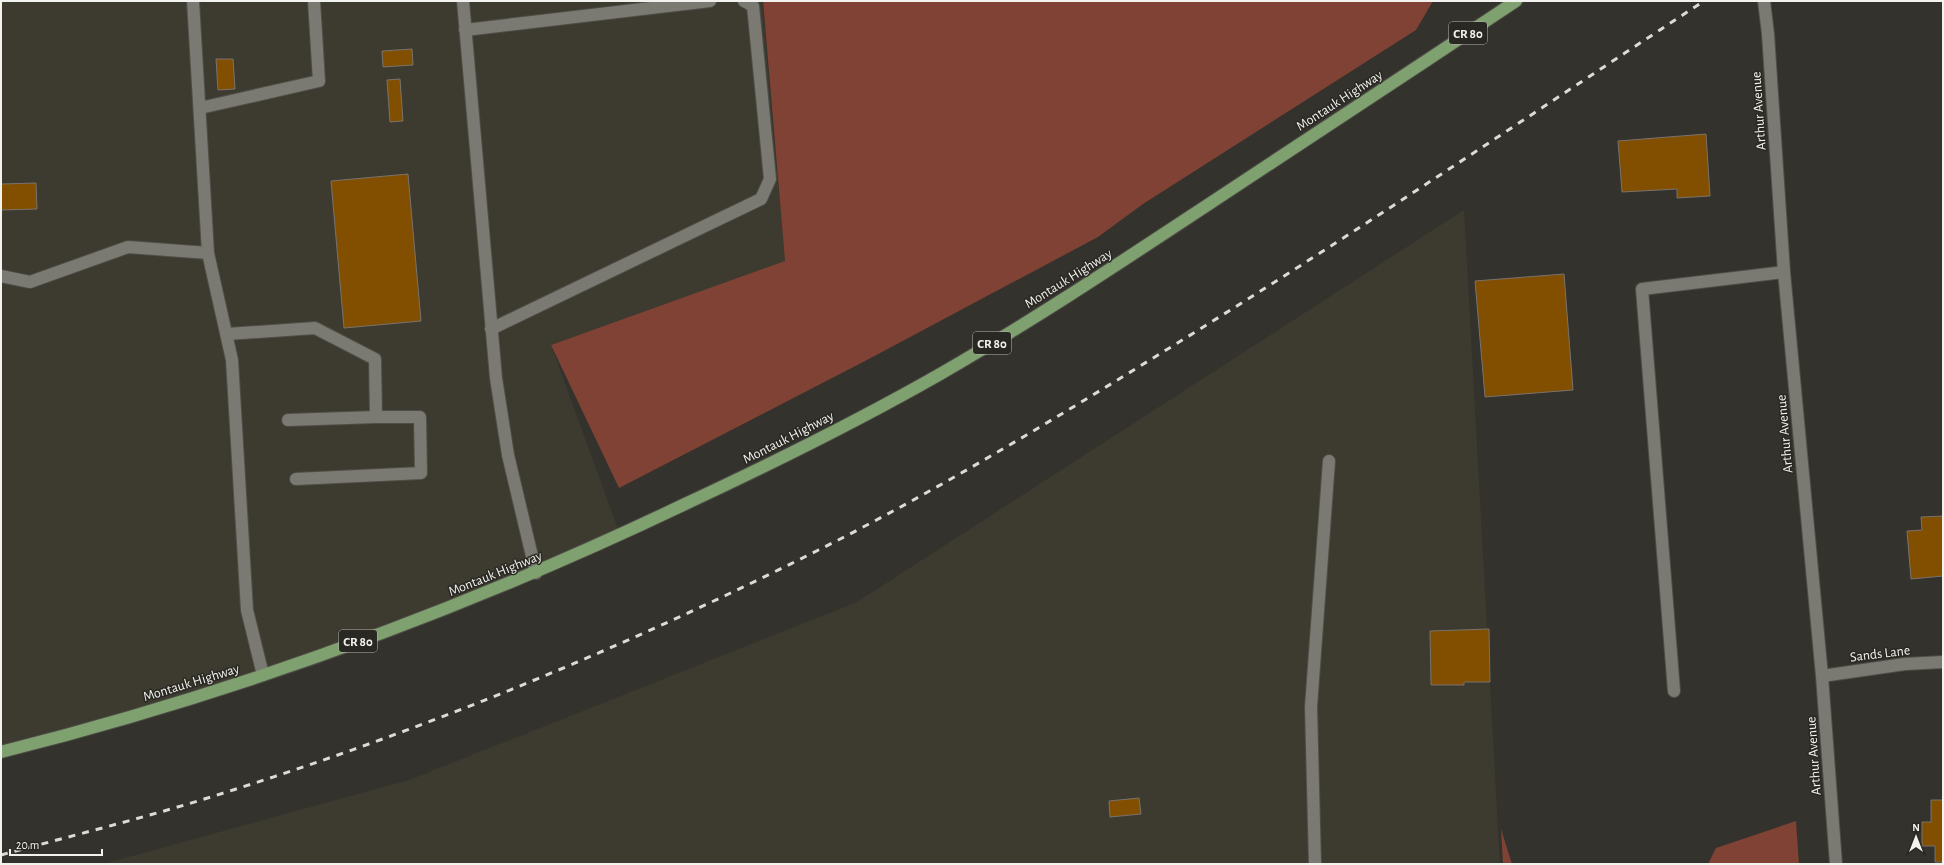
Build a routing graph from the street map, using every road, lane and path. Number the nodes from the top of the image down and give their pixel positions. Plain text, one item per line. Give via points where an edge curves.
1 (193, 1) edge
2 (314, 1) edge
3 (463, 1) edge
4 (710, 1) edge
5 (744, 1) edge
6 (1516, 1) edge
7 (1764, 1) edge
8 (465, 30) junction
9 (200, 108) junction
10 (208, 253) junction
11 (1784, 272) junction
12 (1, 276) edge
13 (492, 329) junction
14 (227, 334) junction
15 (376, 417) junction
16 (288, 420) dead end
17 (1329, 461) dead end
18 (296, 479) dead end
19 (536, 573) junction
20 (1943, 662) edge
21 (263, 675) junction
22 (1822, 676) junction
23 (1674, 691) dead end
24 (1, 752) edge
25 (1315, 864) edge
26 (1836, 864) edge

1 - 9 street
2 - 9 street via 318,81
3 - 8 street
4 - 8 street
5 - 13 street via 753,6 770,179 762,199
6 - 19 main road, Montauk Highway / CR 80 via 1114,267 940,374 808,445
7 - 11 street, Arthur Avenue
8 - 13 street
9 - 10 street
10 - 12 street via 128,247 30,282
10 - 14 street
11 - 22 street, Arthur Avenue
11 - 23 street via 1642,289
13 - 19 street via 496,378 508,455
14 - 15 street via 315,328 375,359
14 - 21 street via 232,360 247,610
15 - 16 street
15 - 18 street via 420,417 421,473
17 - 25 street via 1311,707
19 - 21 main road, Montauk Highway / CR 80
20 - 22 street, Sands Lane via 1905,664
21 - 24 main road, Montauk Highway / CR 80
22 - 26 street, Arthur Avenue

